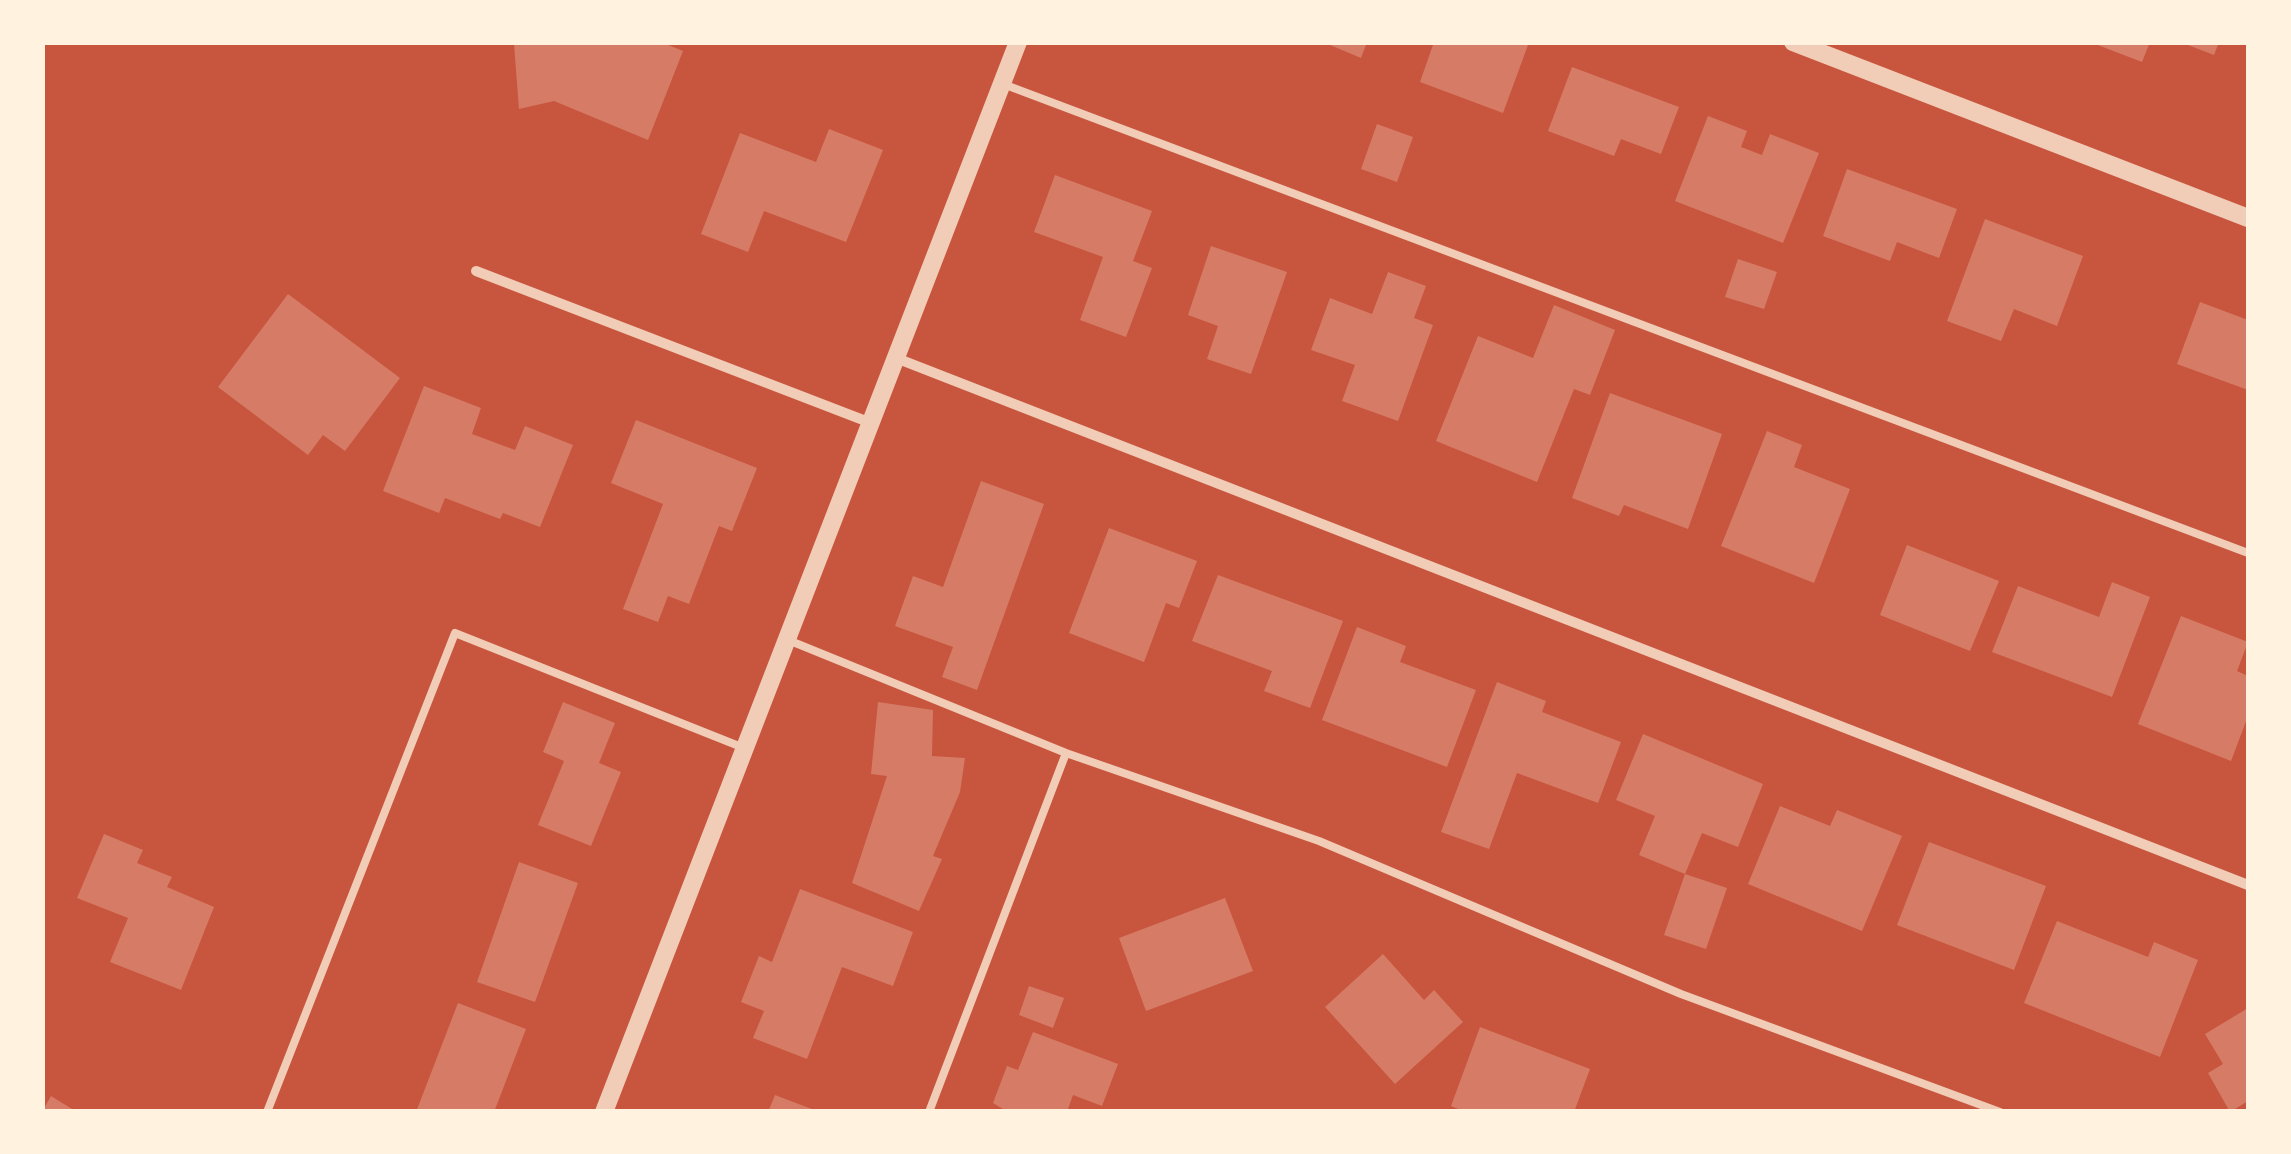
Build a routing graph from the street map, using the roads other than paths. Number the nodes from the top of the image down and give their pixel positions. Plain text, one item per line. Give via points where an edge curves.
1 (1018, 42) edge
2 (1794, 42) edge
3 (1002, 84) junction
4 (2248, 218) edge
5 (476, 271) dead end
6 (896, 358) junction
7 (870, 423) junction
8 (2248, 553) edge
9 (786, 639) junction
10 (744, 748) junction
11 (1066, 753) junction
12 (2248, 885) edge
13 (267, 1112) edge
14 (604, 1112) edge
15 (929, 1112) edge
16 (2000, 1112) edge

1 - 3 street
2 - 4 street
3 - 6 street
3 - 8 lane
5 - 7 street
6 - 7 street
6 - 12 street
7 - 9 street
9 - 10 street
9 - 11 lane
10 - 13 lane via 454,633
10 - 14 street
11 - 15 lane
11 - 16 lane via 1319,841 1681,994

